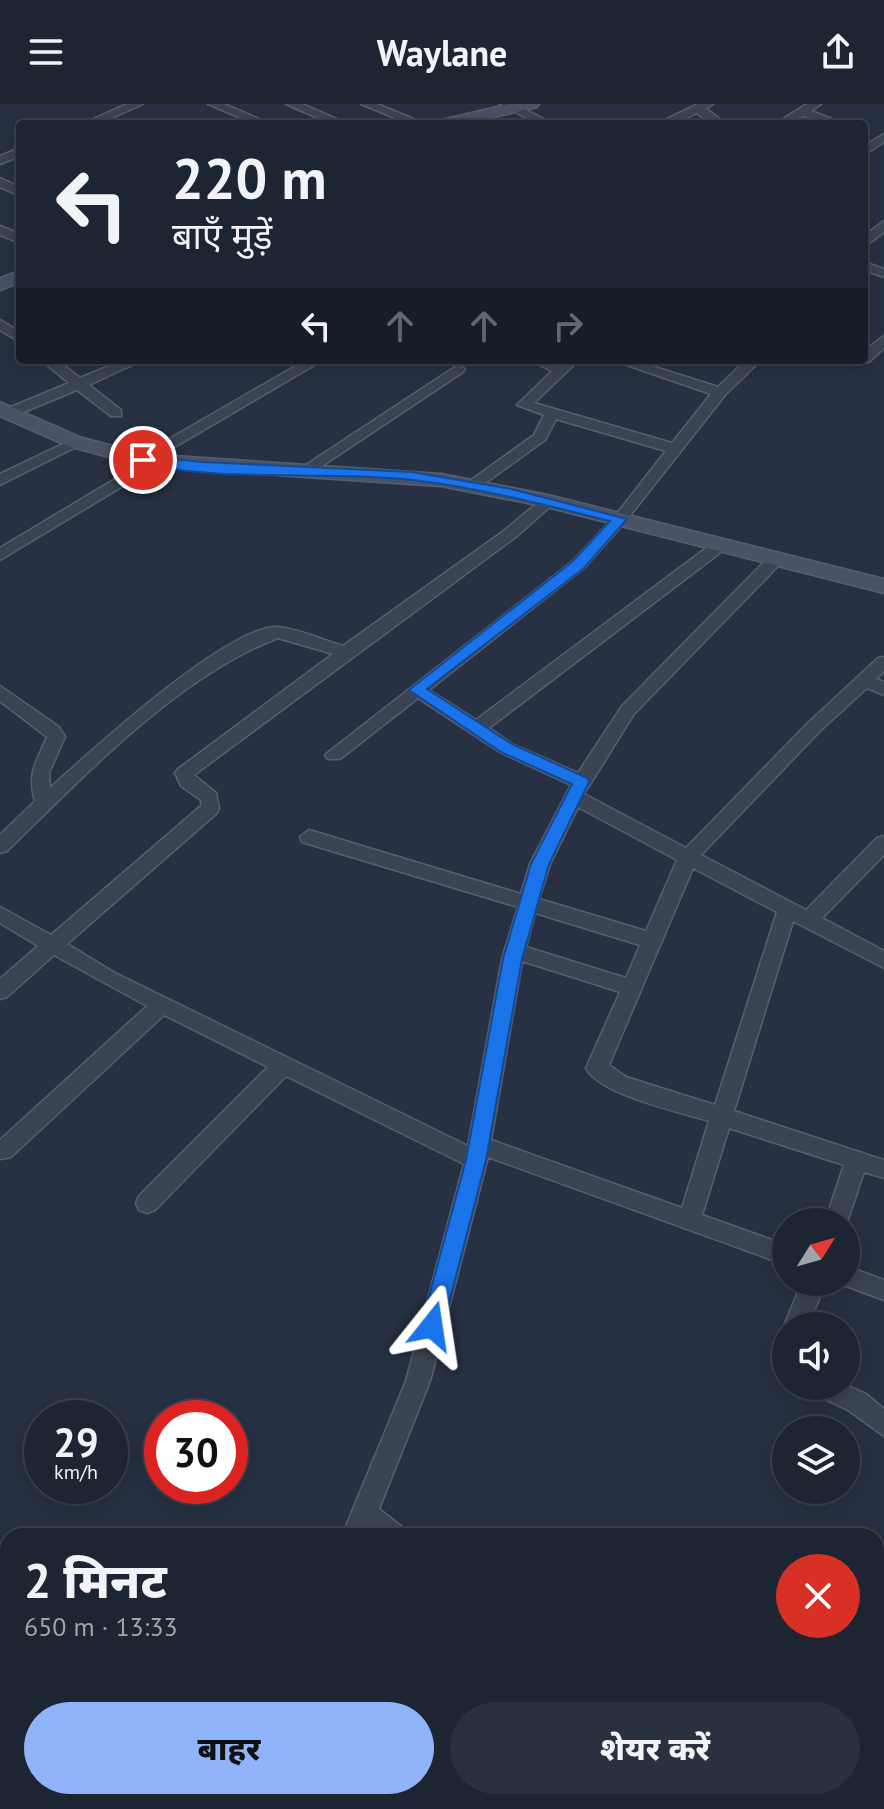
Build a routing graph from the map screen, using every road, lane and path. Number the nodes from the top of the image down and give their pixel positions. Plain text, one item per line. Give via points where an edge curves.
1 (214, 104) edge
2 (292, 104) edge
3 (367, 104) edge
4 (128, 105) edge
5 (517, 105) edge
6 (703, 106) edge
7 (807, 107) edge
8 (96, 120) edge
9 (255, 120) edge
10 (332, 120) edge
11 (409, 120) edge
12 (459, 120) edge
13 (541, 120) edge
14 (671, 120) edge
15 (787, 120) edge
16 (831, 120) edge
17 (884, 225) edge
18 (868, 239) edge
19 (884, 340) edge
20 (868, 355) edge
21 (53, 364) edge
22 (127, 364) edge
23 (309, 364) edge
24 (632, 364) edge
25 (750, 364) edge
26 (567, 365) edge
27 (458, 369) dead end
28 (80, 384) junction
29 (720, 392) junction
30 (5, 410) edge
31 (116, 413) dead end
32 (552, 413) junction
33 (75, 442) junction
34 (675, 449) junction
35 (148, 461) junction
36 (308, 469) junction
37 (0, 480) edge
38 (472, 486) junction
39 (548, 501) junction
40 (620, 519) junction
41 (719, 546) junction
42 (0, 555) edge
43 (775, 560) junction
44 (884, 586) edge
45 (346, 652) junction
46 (884, 662) edge
47 (865, 680) junction
48 (884, 689) edge
49 (417, 690) junction
50 (0, 692) edge
51 (476, 729) junction
52 (334, 755) dead end
53 (577, 789) junction
54 (45, 803) junction
55 (309, 837) dead end
56 (884, 843) edge
57 (0, 846) edge
58 (688, 857) junction
59 (529, 904) junction
60 (787, 910) junction
61 (0, 914) edge
62 (808, 920) junction
63 (653, 941) junction
64 (52, 945) junction
65 (515, 951) junction
66 (882, 956) edge
67 (633, 988) junction
68 (0, 991) edge
69 (162, 1005) junction
70 (284, 1064) junction
71 (722, 1116) junction
72 (3, 1151) dead end
73 (478, 1152) junction
74 (857, 1160) junction
75 (884, 1169) edge
76 (147, 1203) dead end
77 (841, 1208) edge
78 (689, 1220) junction
79 (772, 1250) edge
80 (860, 1281) edge
81 (884, 1290) edge
82 (853, 1400) edge
83 (884, 1424) edge
84 (359, 1524) edge

1 - 9 street
2 - 10 street
3 - 11 street
4 - 8 street
5 - 12 street
5 - 13 street
6 - 14 street
7 - 15 street
7 - 16 street
17 - 18 street
19 - 20 street
21 - 28 street
22 - 28 street
23 - 35 street
24 - 29 street
25 - 29 street
26 - 32 street via 524,405
27 - 36 street
28 - 30 street
28 - 31 street
29 - 34 street
30 - 33 street
32 - 34 street
32 - 38 street via 540,437
33 - 35 street
33 - 37 street
34 - 40 street
35 - 36 street
35 - 42 street
36 - 38 street
38 - 39 street
39 - 40 street
39 - 45 street
40 - 41 street
40 - 49 street via 579,564
41 - 43 street
41 - 51 street
43 - 44 street
43 - 53 street via 628,710
45 - 54 street via 297,635 264,636 189,680
45 - 64 street via 184,773 187,782 210,797 210,808
46 - 47 street
47 - 48 street
47 - 58 street
49 - 51 street
49 - 52 street
50 - 54 street via 56,737 40,773
51 - 53 street
53 - 58 street
53 - 59 street via 540,864
54 - 57 street
55 - 59 street
56 - 62 street
58 - 60 street
58 - 63 street
59 - 63 street
59 - 65 street
60 - 62 street
60 - 71 street
61 - 64 street
62 - 66 street
63 - 67 street
64 - 68 street
64 - 69 street
65 - 67 street
65 - 73 street
67 - 71 street via 597,1068 619,1083
69 - 70 street
69 - 72 street
70 - 73 street
70 - 76 street
71 - 74 street
71 - 78 street
73 - 78 street
73 - 84 street via 418,1381
74 - 75 street
74 - 77 street
78 - 79 street
80 - 81 street
82 - 83 street

